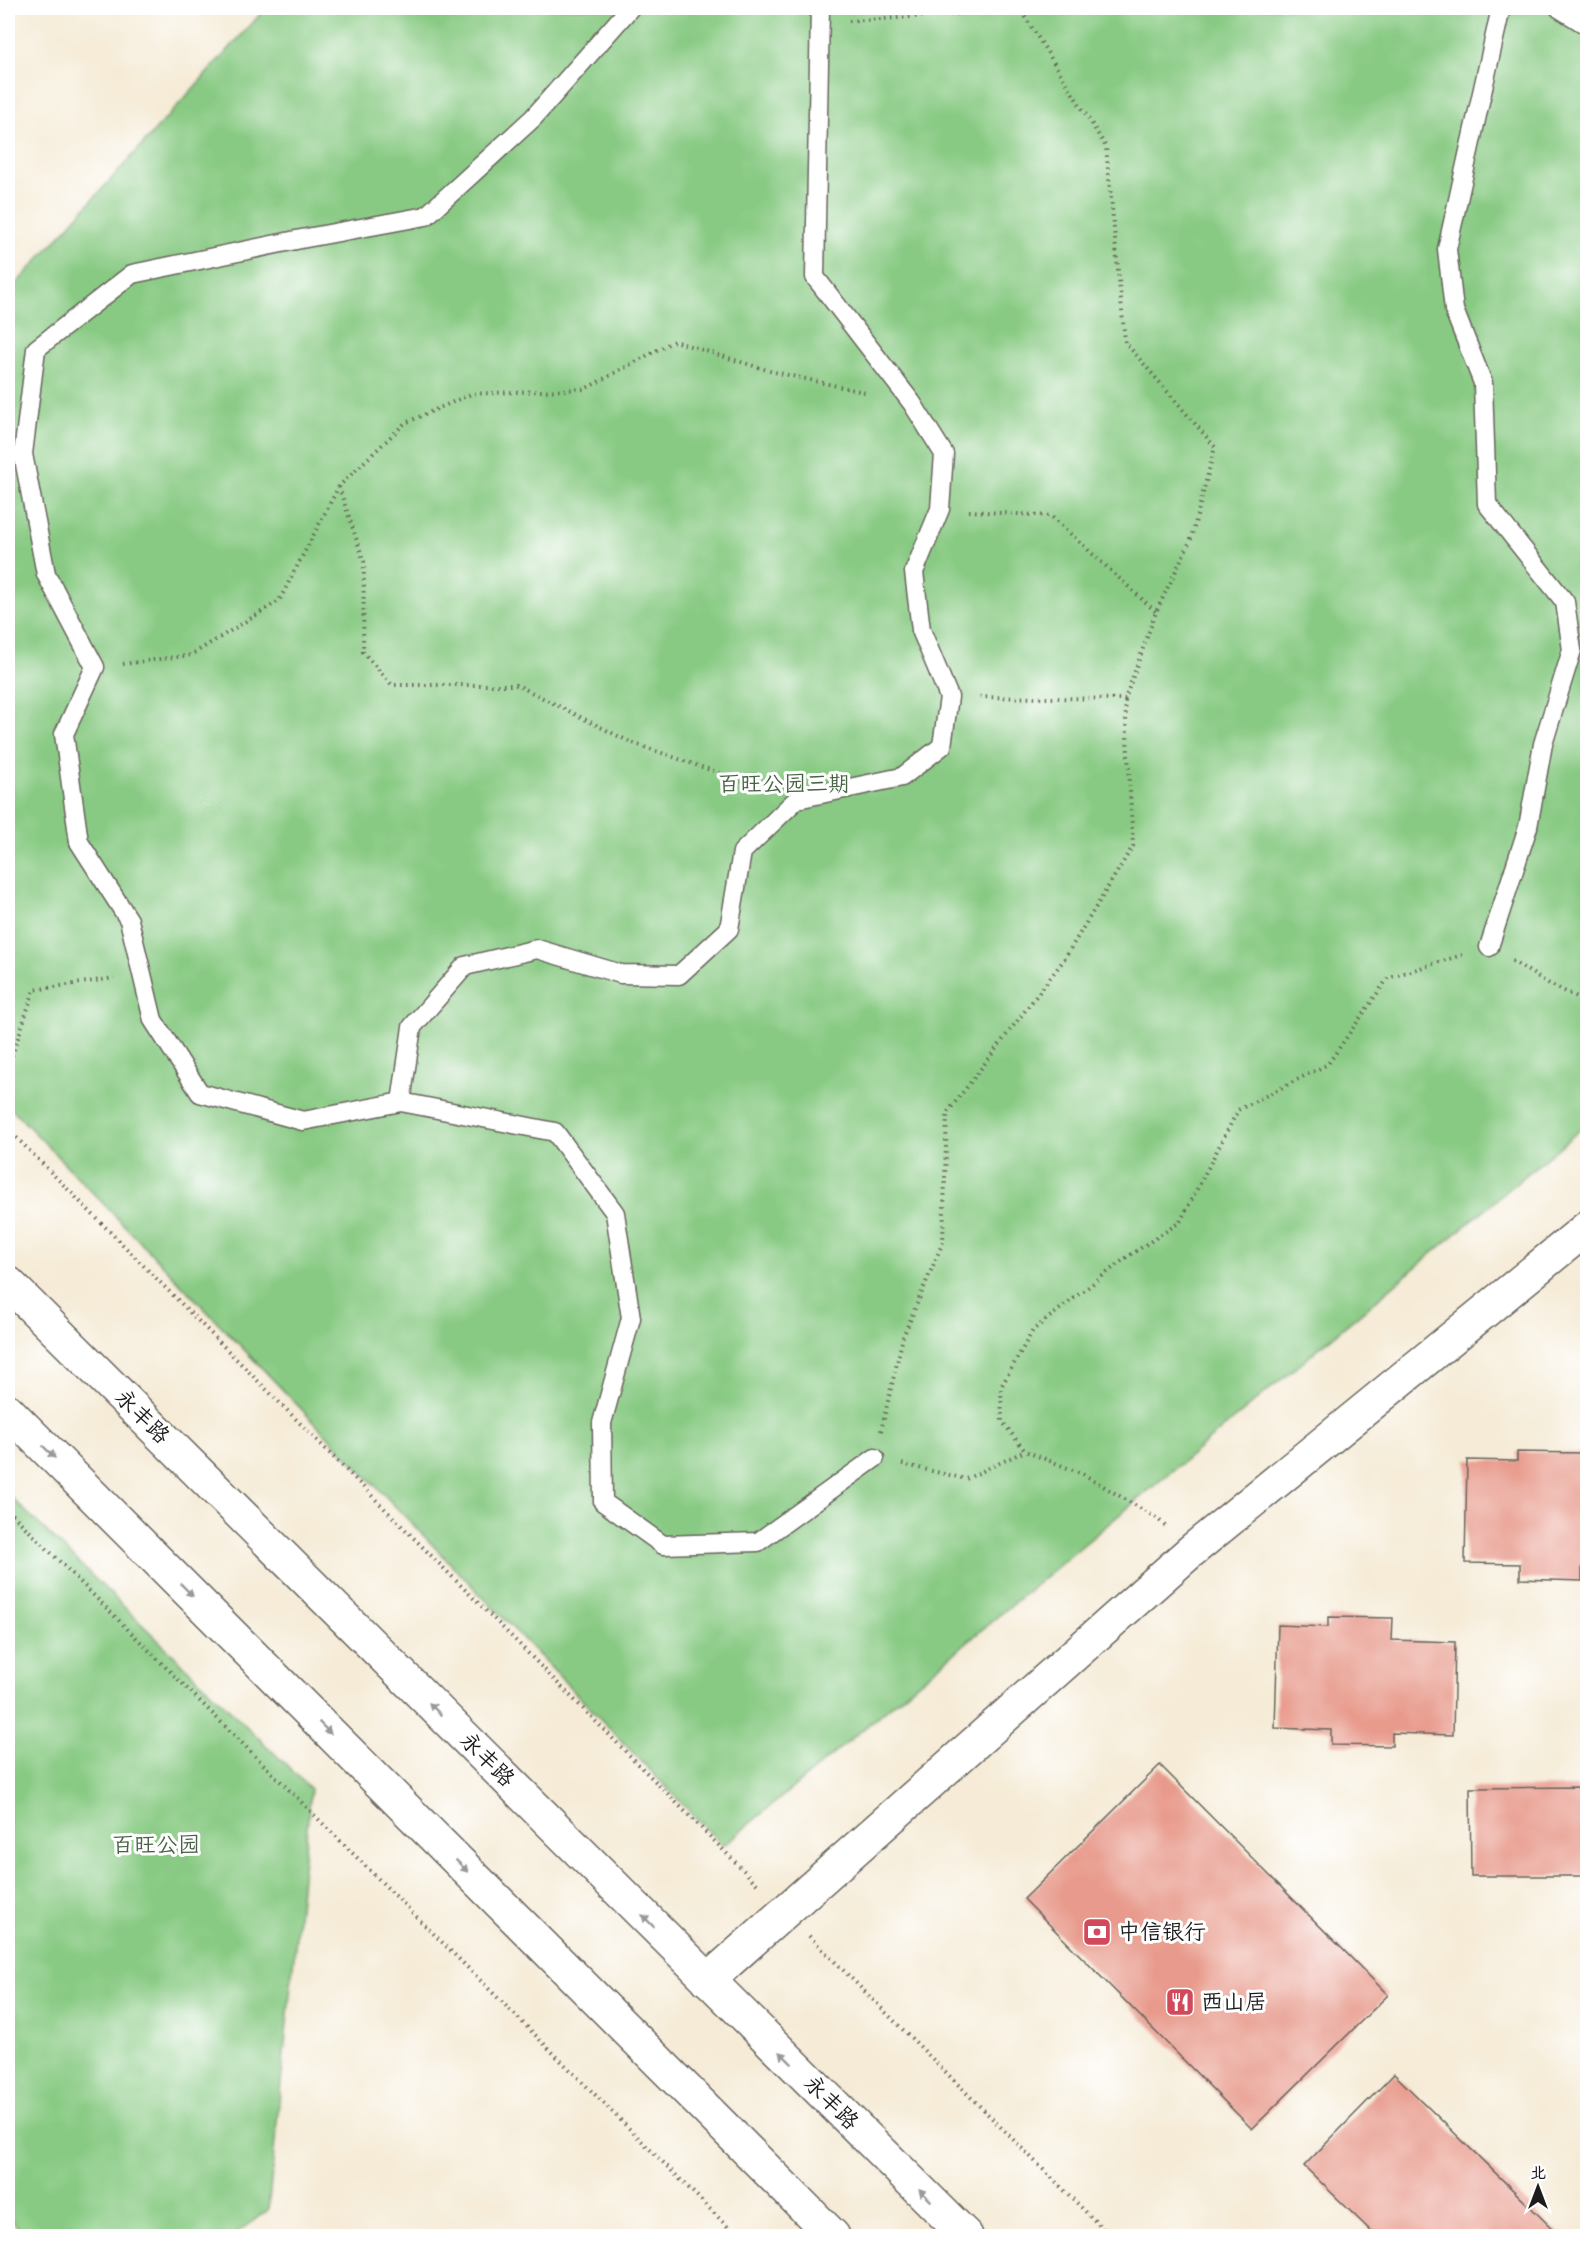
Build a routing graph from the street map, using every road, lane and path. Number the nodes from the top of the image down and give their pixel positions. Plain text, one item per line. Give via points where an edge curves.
1 (630, 8) edge
2 (1501, 8) edge
3 (1559, 8) edge
4 (819, 15) edge
5 (1587, 26) edge
6 (912, 403) junction
7 (339, 486) junction
8 (940, 509) junction
9 (1156, 612) junction
10 (95, 667) junction
11 (949, 697) junction
12 (1125, 699) junction
13 (797, 799) junction
14 (1489, 947) junction
15 (142, 974) junction
16 (1587, 1002) edge
17 (8, 1060) edge
18 (401, 1102) junction
19 (8, 1129) edge
20 (1587, 1227) edge
21 (8, 1282) edge
22 (8, 1411) edge
23 (1025, 1451) junction
24 (875, 1458) junction
25 (8, 1510) edge
26 (1190, 1552) junction
27 (785, 1912) junction
28 (708, 1980) junction
29 (737, 2236) edge
30 (833, 2236) edge
31 (966, 2236) edge
32 (1110, 2236) edge

1 - 10 lane via 533,118 426,216 132,274 36,349 23,454 46,574
2 - 14 lane via 1447,249 1454,310 1483,383 1487,504 1565,602 1572,650 1543,744 1528,827
3 - 5 lane
4 - 6 lane via 815,277
4 - 9 path via 1021,10 1106,147 1125,342 1215,447 1191,539
6 - 7 path via 770,371 674,341 585,389 471,394 405,423
6 - 8 lane via 944,454
7 - 10 path via 279,601 191,655
7 - 13 path via 364,562 363,652 392,685 517,685 630,742
8 - 9 path via 1051,516
8 - 11 lane via 914,572 921,630
9 - 12 path
10 - 15 lane via 64,734 79,842 129,920
11 - 12 path
11 - 13 lane via 942,746 902,777
12 - 24 path via 1132,846 1063,961 947,1113 943,1242 903,1337
13 - 18 lane via 742,852 729,929 680,975 621,974 537,949 465,966 412,1027
14 - 16 path
14 - 23 path via 1388,978 1328,1064 1238,1110 1180,1222 1127,1257 1033,1330 1001,1387 1002,1421
15 - 17 path via 34,990
15 - 18 lane via 153,1020 200,1093 303,1121
18 - 24 lane via 555,1132 615,1213 630,1318 602,1423 603,1502 663,1545 758,1542
19 - 27 path
20 - 26 main road
28 -> 21 main road, 永丰路
22 -> 30 main road
23 - 24 path via 966,1479
23 - 26 path via 1083,1474 1158,1519
25 - 29 path
26 - 27 main road
27 - 28 main road
27 - 32 path
31 -> 28 main road, 永丰路

